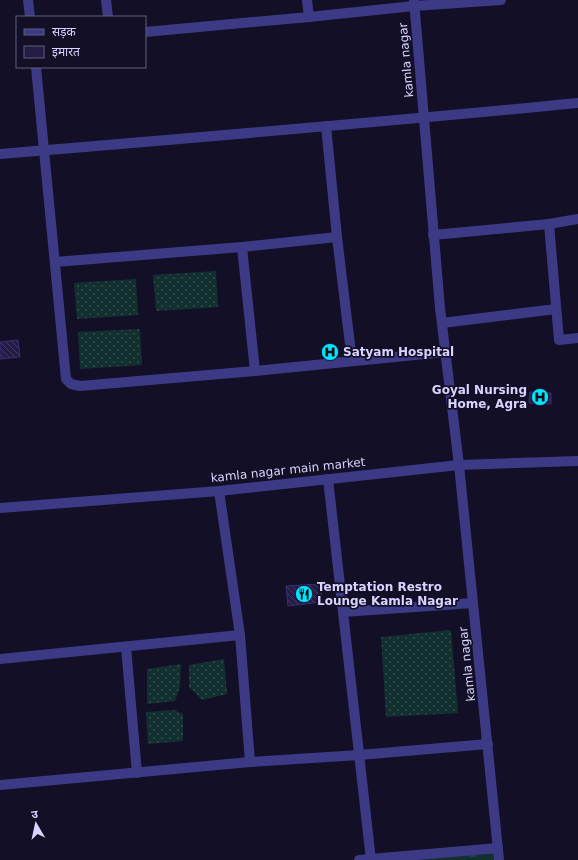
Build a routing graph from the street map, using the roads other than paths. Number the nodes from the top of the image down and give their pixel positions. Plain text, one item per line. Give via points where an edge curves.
1 (28, 0) edge
2 (106, 0) edge
3 (307, 0) edge
4 (501, 0) edge
5 (414, 3) edge
6 (30, 16) edge
7 (108, 16) edge
8 (309, 17) junction
9 (146, 32) edge
10 (36, 68) edge
11 (578, 103) edge
12 (424, 118) junction
13 (326, 126) junction
14 (45, 150) junction
15 (0, 154) edge
16 (578, 219) edge
17 (549, 224) junction
18 (434, 235) junction
19 (337, 237) junction
20 (242, 247) junction
21 (55, 262) junction
22 (556, 309) junction
23 (442, 323) junction
24 (578, 338) edge
25 (445, 352) junction
26 (352, 362) junction
27 (255, 371) junction
28 (578, 461) edge
29 (459, 465) junction
30 (328, 479) junction
31 (219, 491) junction
32 (0, 508) edge
33 (473, 603) junction
34 (343, 612) junction
35 (240, 635) junction
36 (126, 647) junction
37 (0, 659) edge
38 (488, 744) junction
39 (359, 755) junction
40 (250, 762) junction
41 (137, 773) junction
42 (0, 785) edge
43 (498, 848) junction
44 (359, 860) edge
45 (371, 860) edge
46 (499, 860) edge

1 - 6 street
2 - 7 street
3 - 8 street
4 - 5 street
5 - 8 street
5 - 12 street, kamla nagar
8 - 9 street
10 - 14 street
11 - 12 street
12 - 13 street
12 - 18 street, kamla nagar
13 - 14 street
13 - 19 street
14 - 15 street
14 - 21 street
16 - 17 street
17 - 18 street
17 - 22 street
18 - 23 street, kamla nagar
19 - 20 street
19 - 26 street
20 - 21 street
20 - 27 street
21 - 27 street via 66,379 71,384 80,386
22 - 23 street
22 - 24 street via 559,340
23 - 25 street, kamla nagar
25 - 26 street
25 - 29 street, kamla nagar
26 - 27 street
28 - 29 street, kamla nagar main market
29 - 30 street, kamla nagar main market
29 - 33 street, kamla nagar
30 - 31 street, kamla nagar main market
30 - 34 street
31 - 32 street, kamla nagar main market
31 - 35 street
33 - 34 street
33 - 38 street, kamla nagar
34 - 39 street
35 - 36 street
35 - 40 street
36 - 37 street
36 - 41 street
38 - 39 street
38 - 43 street, kamla nagar
39 - 40 street
39 - 45 street
40 - 41 street
41 - 42 street
43 - 45 street
43 - 46 street, kamla nagar
44 - 45 street

